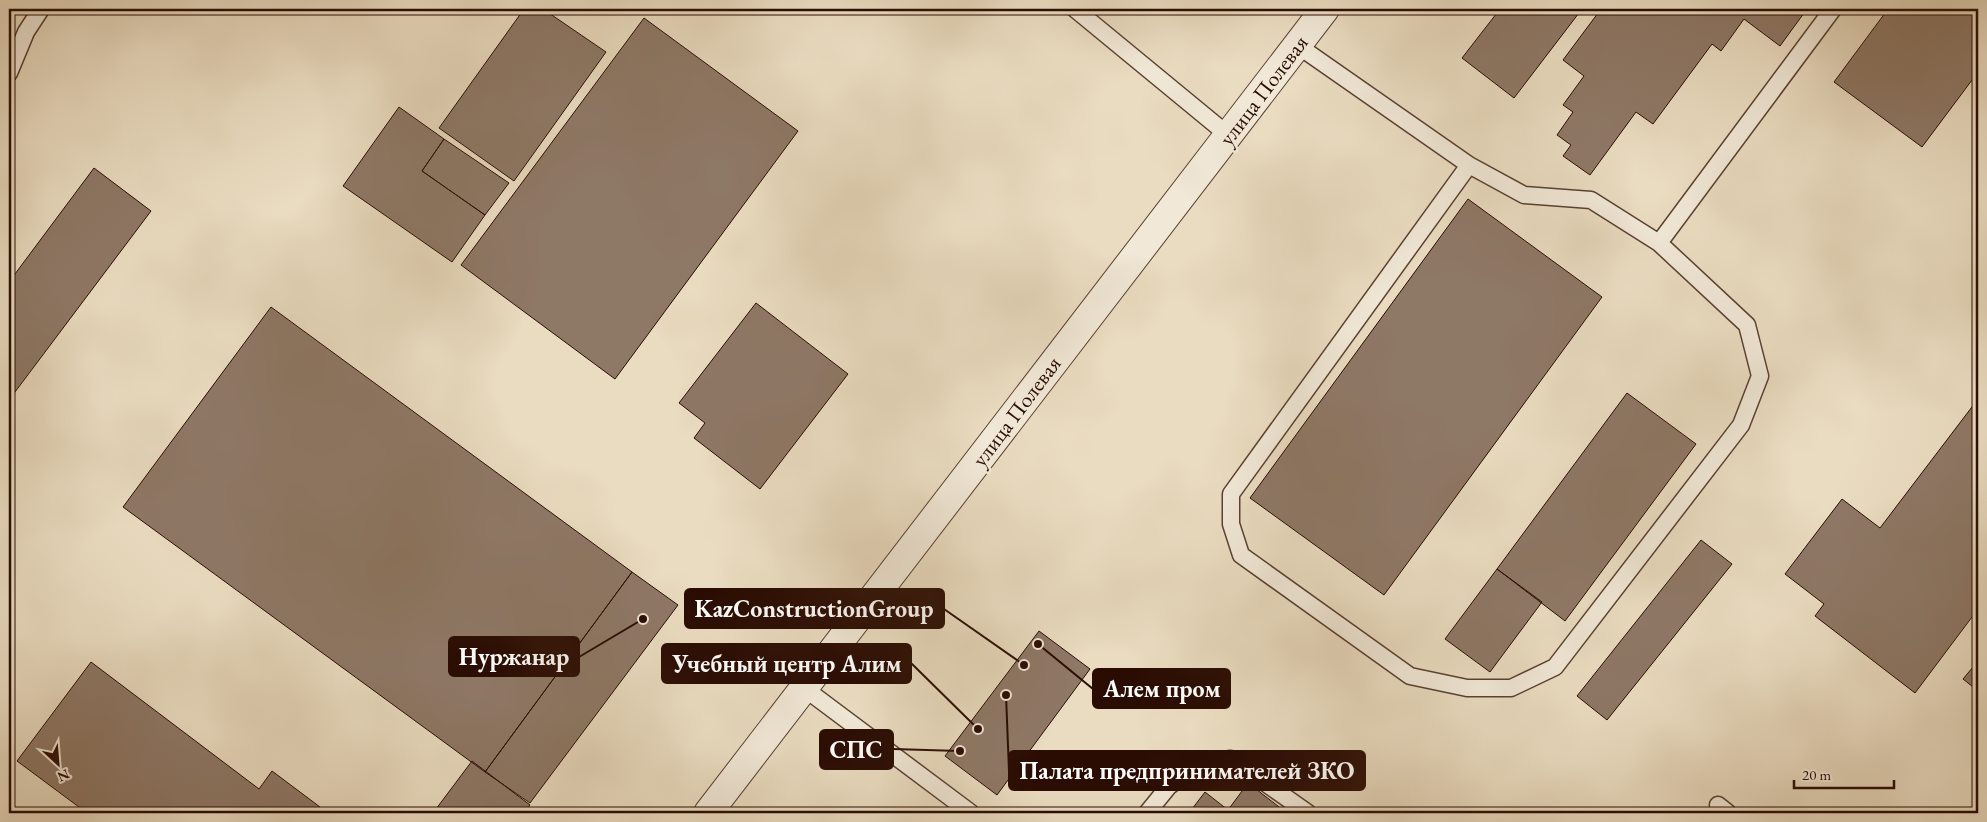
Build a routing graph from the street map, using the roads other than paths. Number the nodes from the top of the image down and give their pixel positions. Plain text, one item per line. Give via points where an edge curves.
1 (41, 9) edge
2 (1074, 9) edge
3 (1325, 9) edge
4 (1833, 9) edge
5 (1297, 45) junction
6 (9, 73) edge
7 (1228, 135) junction
8 (1469, 165) junction
9 (1659, 243) junction
10 (804, 688) junction
11 (708, 813) edge
12 (971, 813) edge
13 (1147, 813) edge
14 (1308, 813) edge

1 - 6 lane via 26,32
2 - 7 lane
3 - 5 street, улица Полевая
4 - 9 lane
5 - 7 street, улица Полевая
5 - 8 lane
7 - 10 street, улица Полевая
8 - 9 lane via 1524,195 1591,200
8 - 9 lane via 1231,494 1231,524 1241,556 1410,676 1467,688 1511,688 1555,666 1741,425 1760,376 1747,326
10 - 11 street, улица Полевая
10 - 12 lane
13 - 14 lane via 1169,786 1200,762 1231,759

